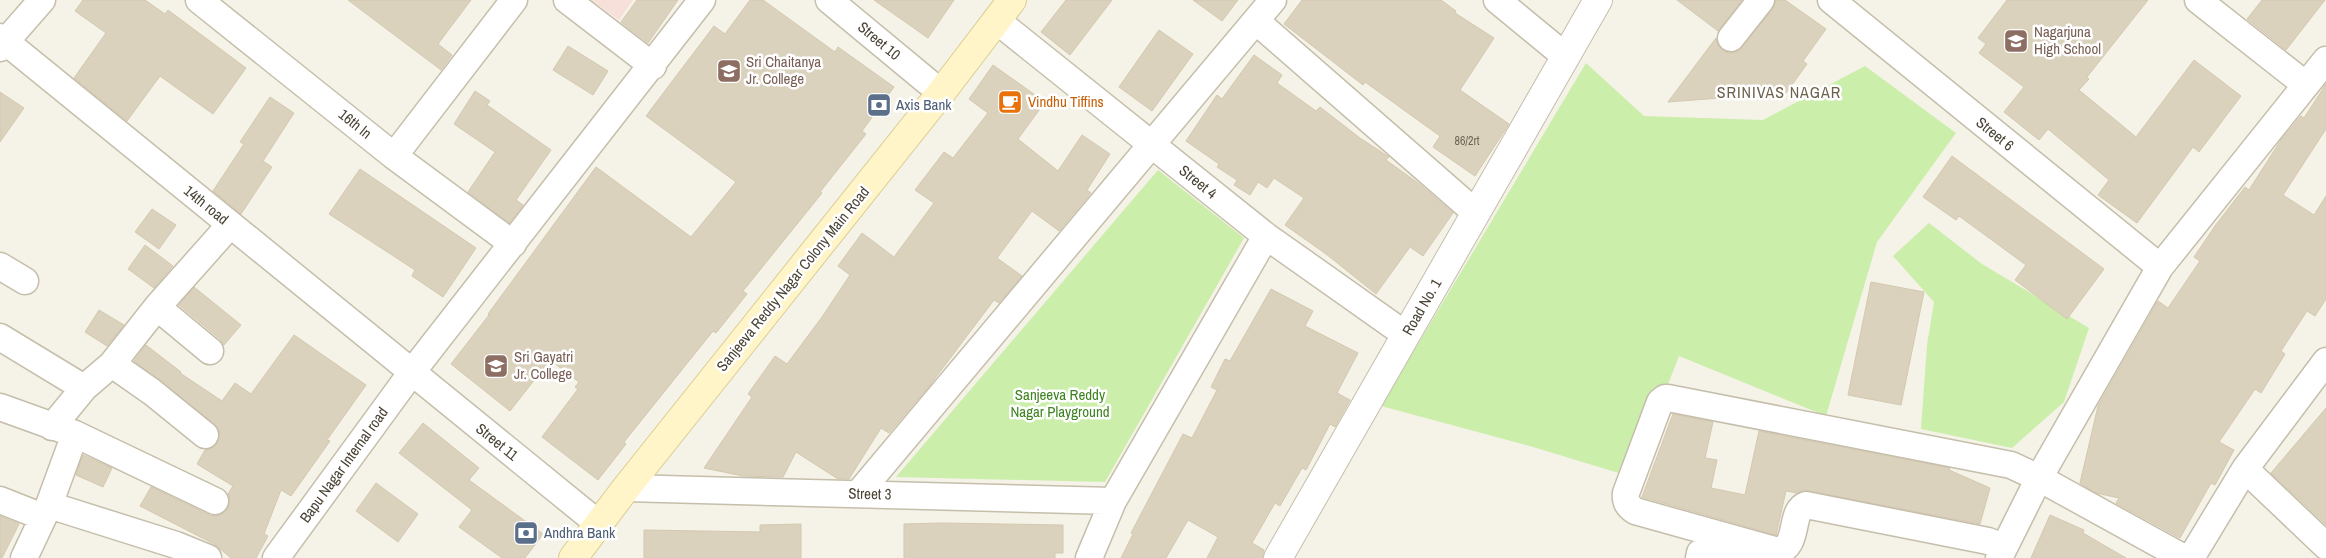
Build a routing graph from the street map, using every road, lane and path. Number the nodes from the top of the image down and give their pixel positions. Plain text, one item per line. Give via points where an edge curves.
1 (42, 0) edge
2 (199, 0) edge
3 (514, 0) edge
4 (567, 0) edge
5 (702, 0) edge
6 (829, 0) edge
7 (1273, 0) edge
8 (1497, 0) edge
9 (1598, 0) edge
10 (1761, 0) edge
11 (1830, 0) edge
12 (2198, 0) edge
13 (1000, 7) edge
14 (229, 8) edge
15 (1256, 21) junction
16 (1731, 38) dead end
17 (2, 42) edge
18 (1565, 56) junction
19 (2326, 60) edge
20 (653, 66) junction
21 (928, 82) junction
22 (2306, 85) junction
23 (1153, 146) junction
24 (394, 156) junction
25 (1476, 213) junction
26 (230, 225) junction
27 (1266, 236) junction
28 (513, 244) junction
29 (0, 266) edge
30 (2160, 268) junction
31 (26, 281) dead end
32 (157, 307) junction
33 (1406, 335) junction
34 (0, 337) edge
35 (210, 351) dead end
36 (2326, 361) edge
37 (112, 364) junction
38 (412, 372) junction
39 (84, 388) junction
40 (0, 408) edge
41 (64, 431) junction
42 (205, 435) dead end
43 (2245, 469) junction
44 (2039, 478) junction
45 (626, 488) junction
46 (858, 494) junction
47 (0, 500) edge
48 (1113, 501) junction
49 (215, 502) dead end
50 (46, 511) junction
51 (586, 513) junction
52 (2326, 546) edge
53 (2002, 552) edge
54 (24, 558) edge
55 (208, 558) edge
56 (276, 558) edge
57 (557, 558) edge
58 (573, 558) edge
59 (1089, 558) edge
60 (1278, 558) edge
61 (1699, 558) edge
62 (1742, 558) edge
63 (2184, 558) edge
64 (2191, 558) edge

1 - 17 street
2 - 14 street, 16th ln
3 - 24 street
4 - 20 street
5 - 20 street, Bapu Nagar Internal road
6 - 21 street, Street 10
7 - 15 street
8 - 18 street
9 - 18 street, Road No. 1
10 - 16 street
11 - 30 street, Street 6
12 - 22 street
13 - 21 main road, Sanjeeva Reddy Nagar Colony Main Road
13 - 23 street, Street 4
13 - 45 main road, Sanjeeva Reddy Nagar Colony Main Road via 935,101
14 - 24 street, 16th ln
15 - 23 street
15 - 25 street
17 - 26 street, 14th road
18 - 25 street, Road No. 1
19 - 22 street
20 - 28 street, Bapu Nagar Internal road
21 - 51 main road, Sanjeeva Reddy Nagar Colony Main Road
22 - 30 street
23 - 27 street, Street 4
23 - 46 street
24 - 28 street, 16th ln
25 - 33 street, Road No. 1
26 - 32 street
26 - 38 street, 14th road
27 - 33 street, Street 4
27 - 48 street
28 - 38 street, Bapu Nagar Internal road
29 - 31 street
30 - 44 street
32 - 35 street
32 - 37 street
33 - 60 street, Road No. 1
34 - 39 street
36 - 43 street
37 - 39 street
37 - 42 street
38 - 51 street, Street 11
38 - 56 street, Bapu Nagar Internal road
39 - 41 street
40 - 41 street
41 - 49 street
41 - 50 street
43 - 52 street
43 - 64 street
44 - 53 street
44 - 53 street via 2011,465 1665,398 1660,402 1626,494 1628,507 1635,511 1778,551 1786,548 1800,510 1806,505 1988,541
44 - 63 street
45 - 46 street, Street 3
45 - 58 main road, Sanjeeva Reddy Nagar Colony Main Road
46 - 48 street, Street 3
47 - 50 street
48 - 59 street
50 - 54 street
50 - 55 street via 176,545
51 - 57 main road, Sanjeeva Reddy Nagar Colony Main Road
61 - 62 street via 1700,553 1707,550

